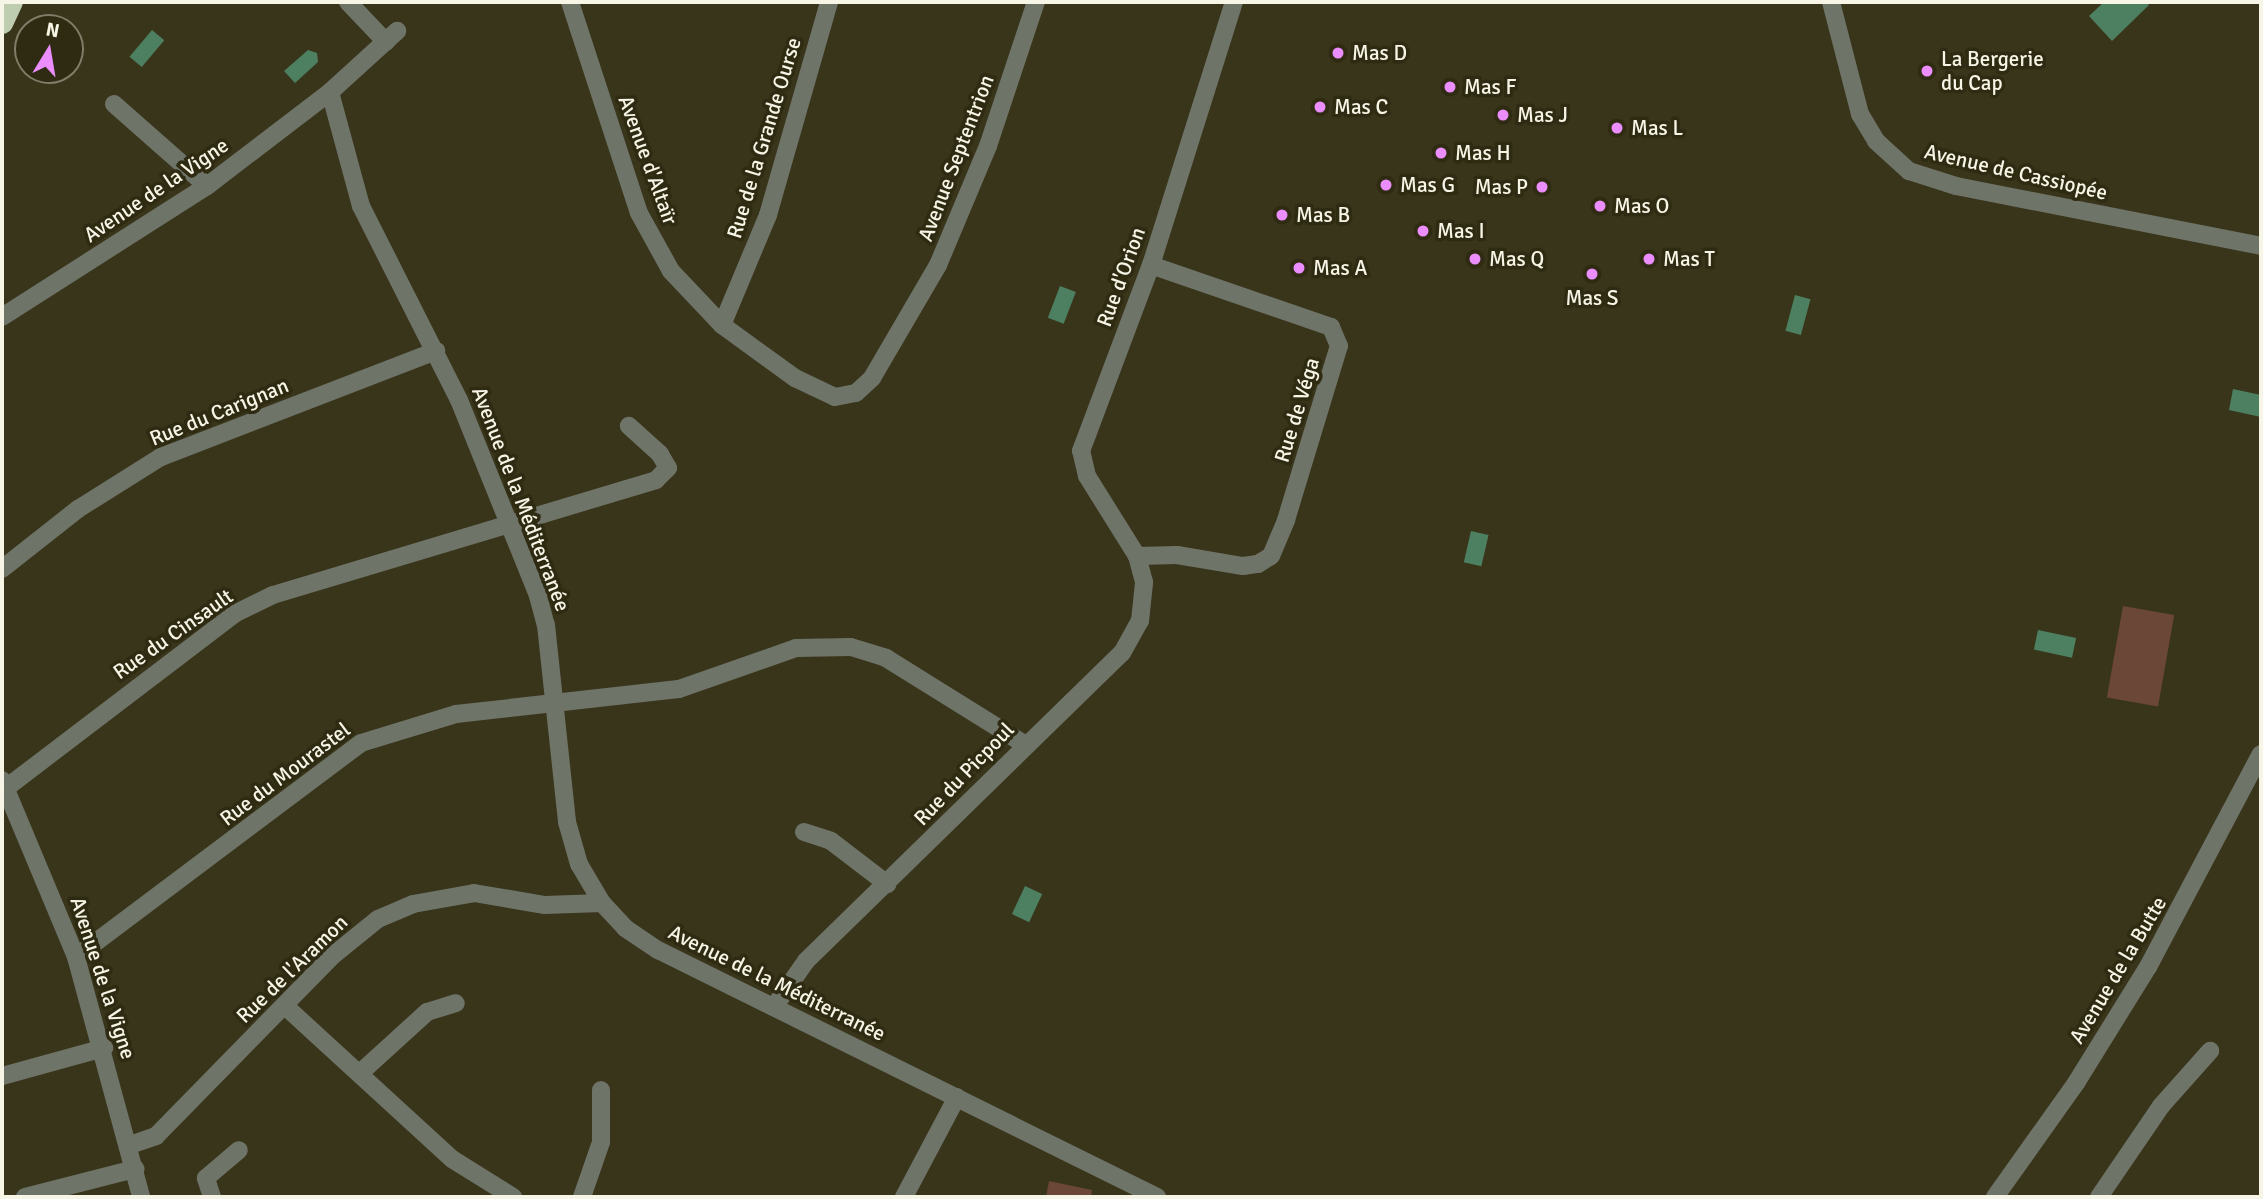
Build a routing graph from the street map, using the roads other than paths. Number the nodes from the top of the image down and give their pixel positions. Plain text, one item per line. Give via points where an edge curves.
1 (12, 2) edge
2 (348, 2) edge
3 (570, 2) edge
4 (829, 2) edge
5 (1036, 2) edge
6 (1234, 2) edge
7 (1831, 2) edge
8 (2, 23) edge
9 (330, 92) junction
10 (114, 104) dead end
11 (207, 187) junction
12 (2261, 246) edge
13 (1151, 265) junction
14 (2, 317) edge
15 (722, 324) junction
16 (436, 351) junction
17 (856, 393) joint
18 (629, 426) dead end
19 (510, 524) junction
20 (1137, 556) junction
21 (2, 569) edge
22 (554, 704) junction
23 (1024, 744) junction
24 (2261, 754) edge
25 (4, 784) edge
26 (804, 832) dead end
27 (887, 884) junction
28 (602, 903) junction
29 (76, 957) junction
30 (456, 1003) dead end
31 (285, 1006) junction
32 (774, 1007) junction
33 (104, 1048) junction
34 (2210, 1051) dead end
35 (360, 1073) junction
36 (2, 1076) edge
37 (601, 1090) dead end
38 (957, 1097) junction
39 (130, 1145) junction
40 (239, 1150) dead end
41 (135, 1169) junction
42 (34, 1196) edge
43 (141, 1197) edge
44 (212, 1197) edge
45 (513, 1197) edge
46 (582, 1197) edge
47 (904, 1197) edge
48 (1157, 1197) edge
49 (1995, 1197) edge
50 (2099, 1197) edge

1 - 8 highway
2 - 9 street via 392,36
3 - 15 street, Avenue d'Altaïr via 639,213 671,271
4 - 15 street, Rue de la Grande Ourse via 768,215
5 - 17 street, Avenue Septentrion via 962,215 916,308 872,378
6 - 13 street, Rue d'Orion
7 - 12 street, Avenue de Cassiopée via 1860,114 1876,141 1909,171 1956,186
9 - 11 street, Avenue de la Vigne
9 - 16 street, Avenue de la Méditerranée via 360,206
10 - 11 street
11 - 14 street, Avenue de la Vigne
13 - 20 street, Rue d'Orion via 1081,451 1087,476
13 - 20 street, Rue de Véga via 1331,327 1339,346 1286,520 1270,556 1243,566 1177,555
15 - 17 street, Avenue d'Altaïr via 825,394 846,397
16 - 19 street, Avenue de la Méditerranée
16 - 21 street, Rue du Carignan via 161,457 78,509
18 - 19 street, Rue du Cinsault via 660,454 668,468 656,480
19 - 22 street, Avenue de la Méditerranée via 546,625
19 - 25 street, Rue du Cinsault via 273,596 234,614
20 - 23 street, Rue du Picpoul via 1144,603 1130,643
22 - 23 street, Rue du Mourastel via 679,689 796,648 851,647 886,658
22 - 28 street, Avenue de la Méditerranée via 566,822 579,864
22 - 29 street, Rue du Mourastel via 456,714 360,743
23 - 27 street, Rue du Picpoul
24 - 49 street, Avenue de la Butte via 2148,967 2076,1083
25 - 29 street, Avenue de la Vigne
26 - 27 street via 831,841
27 - 32 street, Rue du Picpoul via 806,961
28 - 31 street, Rue de l'Aramon via 545,905 474,893 413,904 378,919 331,957
28 - 32 street, Avenue de la Méditerranée via 625,928 658,950
29 - 33 street, Avenue de la Vigne
30 - 35 street via 427,1012
31 - 35 street
31 - 39 street, Rue de l'Aramon via 156,1136
32 - 38 street, Avenue de la Méditerranée
33 - 36 street
33 - 39 street, Avenue de la Vigne
34 - 50 street via 2161,1106
35 - 45 street via 452,1159
37 - 46 street via 601,1142
38 - 47 street
38 - 48 street, Avenue de la Méditerranée
39 - 41 street, Avenue de la Vigne
40 - 44 street via 206,1178
41 - 42 street
41 - 43 street, Avenue de la Vigne

